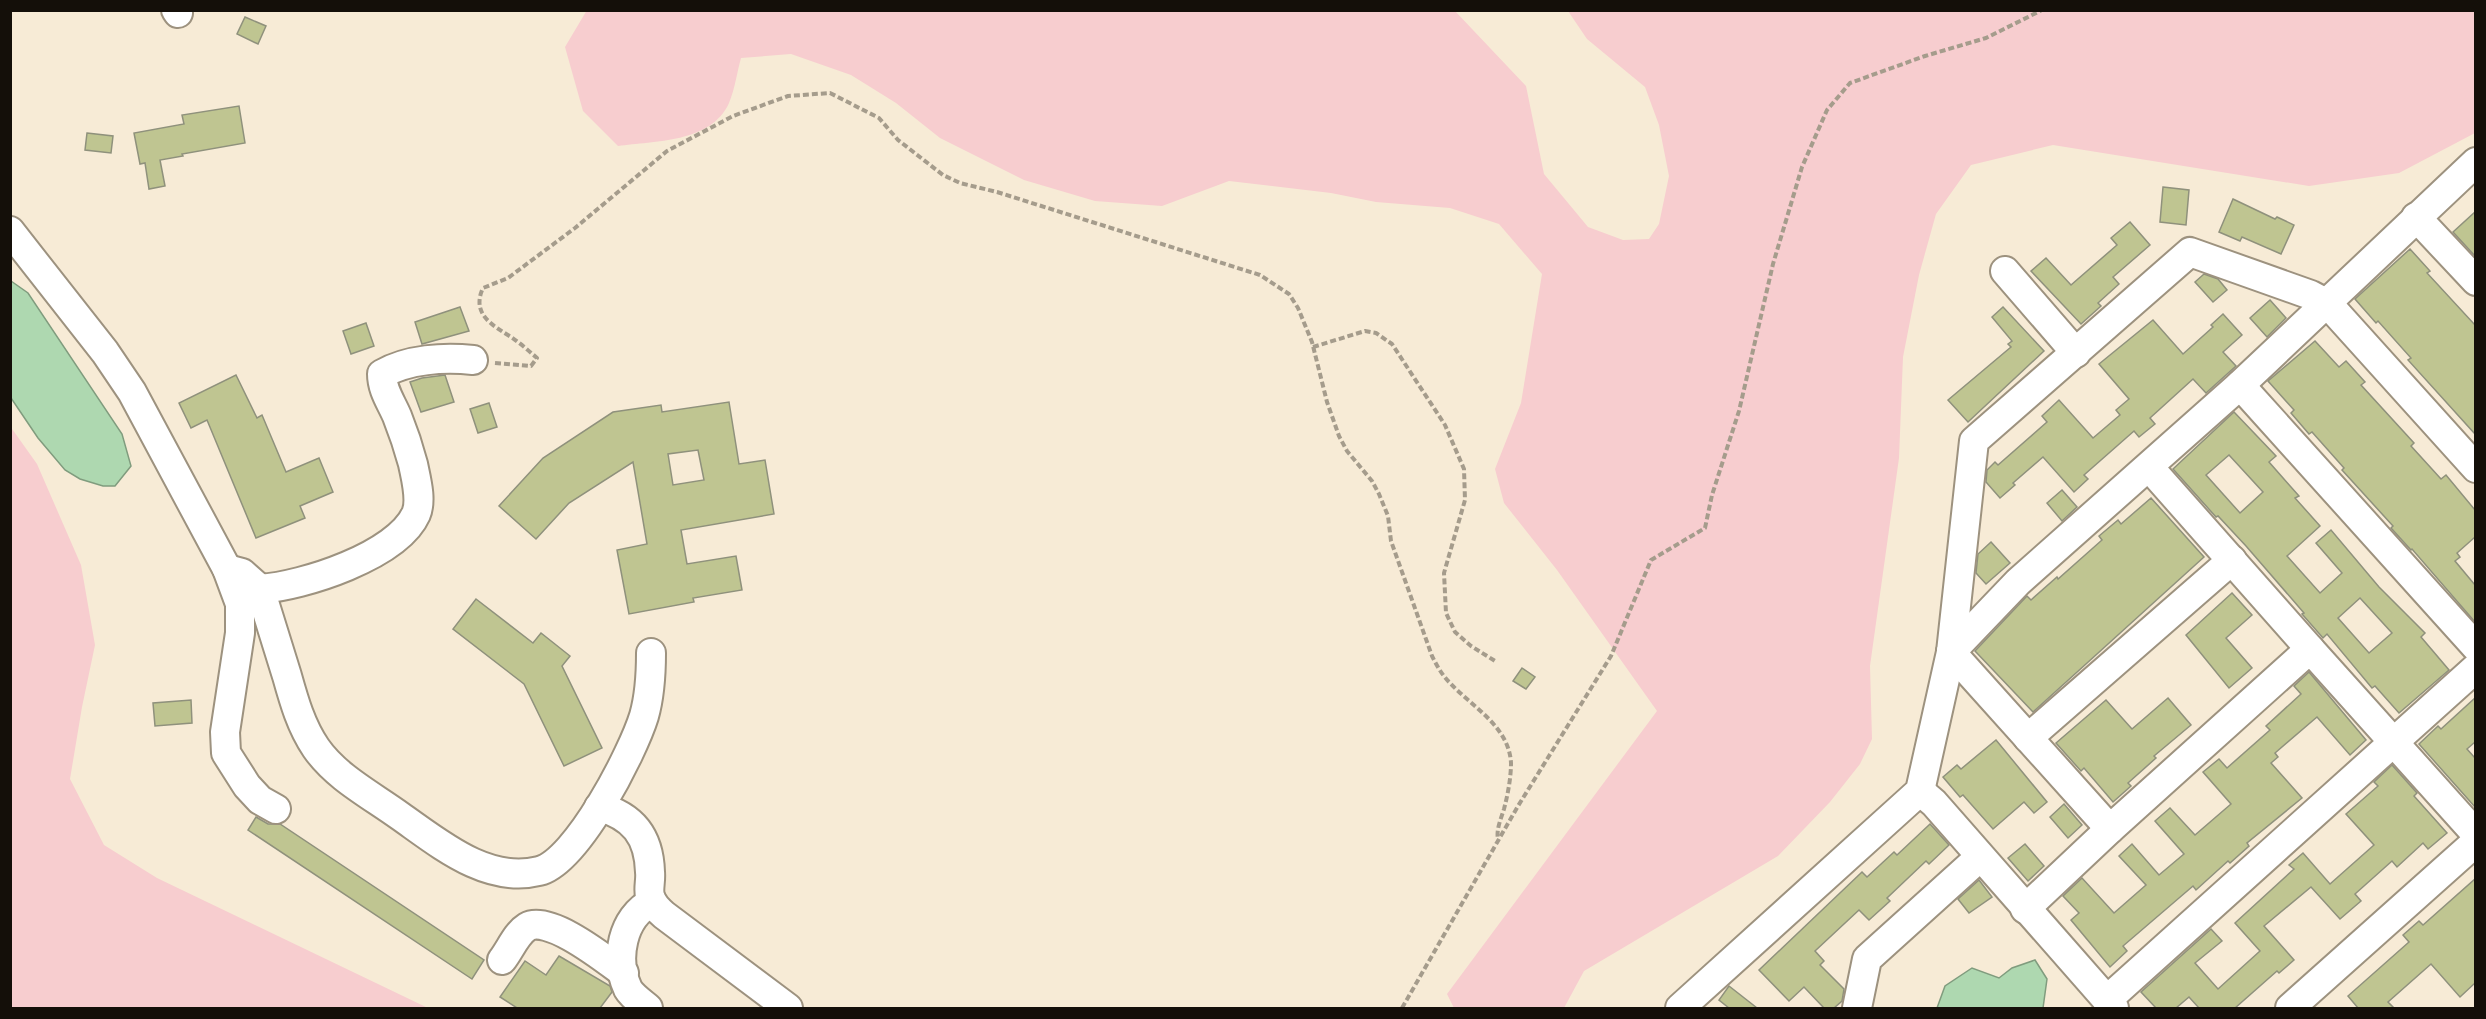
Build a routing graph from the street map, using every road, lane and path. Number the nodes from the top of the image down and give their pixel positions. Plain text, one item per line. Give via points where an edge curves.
1 (2042, 10) edge
2 (2475, 162) edge
3 (2416, 217) junction
4 (10, 231) edge
5 (2005, 271) dead end
6 (2475, 281) edge
7 (2328, 304) junction
8 (1313, 347) junction
9 (2076, 353) junction
10 (473, 360) joint
11 (2240, 385) junction
12 (2150, 467) junction
13 (2475, 468) edge
14 (2232, 560) junction
15 (227, 569) junction
16 (260, 589) junction
17 (2475, 647) edge
18 (2310, 649) junction
19 (1951, 652) junction
20 (651, 653) dead end
21 (1495, 661) dead end
22 (2475, 668) edge
23 (2028, 738) junction
24 (2393, 742) junction
25 (1920, 791) junction
26 (599, 807) junction
27 (276, 809) dead end
28 (2110, 829) junction
29 (2475, 834) edge
30 (1498, 840) junction
31 (2475, 842) edge
32 (1980, 857) junction
33 (652, 902) junction
34 (2025, 909) junction
35 (502, 960) dead end
36 (624, 973) junction
37 (2110, 1004) edge
38 (648, 1008) edge
39 (788, 1008) edge
40 (1401, 1008) edge
41 (1680, 1008) edge
42 (1857, 1008) edge
43 (2290, 1008) edge

1 - 30 path via 1986,38 1850,83 1827,110 1802,167 1776,253 1739,411 1705,528 1651,560 1611,656
2 - 3 street
3 - 6 street
3 - 7 street
4 - 15 street via 132,392
5 - 9 street
7 - 9 street via 2190,252
7 - 11 street
7 - 13 street
8 - 10 path via 1289,294 1260,275 960,183 943,175 898,140 879,118 830,93 811,93 788,96 733,116 667,151 508,278 483,288 479,297 486,319 537,358 531,366
8 - 21 path via 1365,331 1376,333 1392,344 1445,425 1464,469 1465,490 1444,573 1446,613 1455,632
8 - 30 path via 1339,436 1372,481 1388,516 1391,541 1432,656 1450,684 1499,730 1507,745 1511,764
9 - 19 street via 1974,441
10 - 16 street via 426,362 395,367 382,374 412,464 419,498 417,513 406,529 353,564 285,588
11 - 12 street
11 - 17 street
12 - 14 street
12 - 19 street via 2018,582
14 - 18 street
14 - 23 street
15 - 16 street via 242,573
15 - 27 street via 240,604 240,633 225,732 226,753 247,786
16 - 26 street via 295,701 317,750 334,770 445,848 496,870 541,870 566,854
18 - 24 street
18 - 28 street
19 - 23 street
19 - 25 street
20 - 26 street via 650,691 643,718 622,768
22 - 24 street
23 - 28 street
24 - 29 street
24 - 37 street
25 - 32 street
25 - 41 street
26 - 33 street via 626,817 638,830 649,855
28 - 34 street
30 - 40 path
31 - 43 street
32 - 34 street
32 - 42 street via 1867,959
33 - 36 street via 635,914 626,927
33 - 39 street
34 - 37 street
35 - 36 street via 518,934 535,924 547,925
36 - 38 street via 629,990

